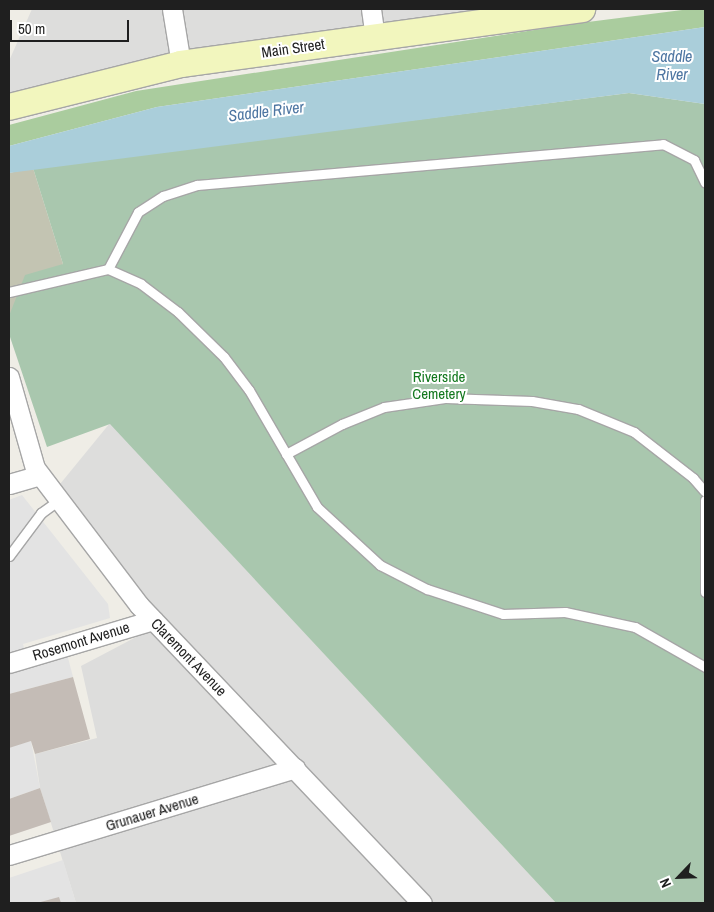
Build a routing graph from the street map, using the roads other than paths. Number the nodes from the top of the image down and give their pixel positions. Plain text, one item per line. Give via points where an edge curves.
1 (172, 9) edge
2 (371, 9) edge
3 (565, 10) edge
4 (375, 37) junction
5 (181, 64) junction
6 (9, 106) edge
7 (705, 183) edge
8 (108, 269) junction
9 (9, 292) edge
10 (9, 377) edge
11 (286, 454) junction
12 (40, 475) junction
13 (9, 484) edge
14 (705, 492) edge
15 (59, 500) junction
16 (705, 500) edge
17 (9, 556) edge
18 (705, 592) edge
19 (153, 620) junction
20 (9, 663) edge
21 (705, 667) edge
22 (295, 768) junction
23 (9, 855) edge
24 (422, 903) edge

1 - 5 street
2 - 4 street
3 - 4 street, Main Street
4 - 5 street, Main Street
5 - 6 street, Main Street
7 - 8 lane via 694,160 663,144 196,185 163,196 138,212
8 - 9 lane
8 - 11 lane via 141,284 178,312 224,357 249,390
10 - 12 street, Claremont Avenue via 35,468
11 - 14 lane via 342,424 384,407 446,398 532,401 578,409 634,432 693,478
11 - 21 lane via 317,507 380,565 428,589 503,614 565,612 635,627
12 - 13 street
12 - 15 street, Claremont Avenue
15 - 17 lane via 41,513
15 - 19 street, Claremont Avenue
16 - 18 lane
19 - 20 street, Rosemont Avenue
19 - 22 street, Claremont Avenue
22 - 23 street, Grunauer Avenue
22 - 24 street, Claremont Avenue

